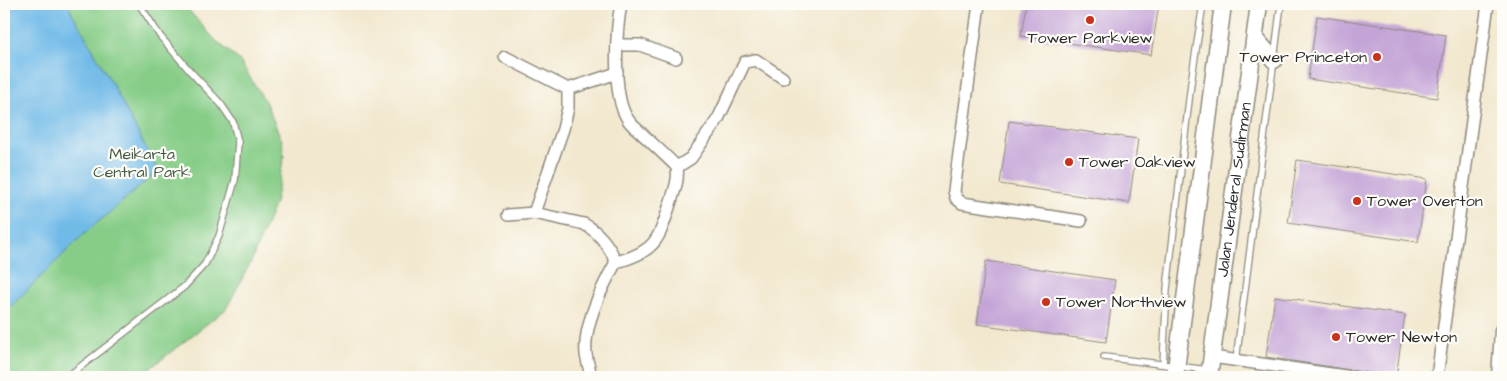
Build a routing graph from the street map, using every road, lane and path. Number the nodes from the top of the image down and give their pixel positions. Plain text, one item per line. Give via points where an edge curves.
1 (138, 4) edge
2 (621, 4) edge
3 (979, 4) edge
4 (1203, 4) edge
5 (1222, 4) edge
6 (1259, 4) edge
7 (1281, 4) edge
8 (1488, 4) edge
9 (1255, 38) junction
10 (618, 45) junction
11 (504, 56) dead end
12 (676, 58) dead end
13 (1274, 60) junction
14 (617, 73) junction
15 (782, 78) dead end
16 (568, 89) junction
17 (677, 167) junction
18 (534, 213) junction
19 (508, 215) dead end
20 (1081, 221) dead end
21 (616, 262) junction
22 (1503, 331) edge
23 (1104, 357) dead end
24 (1236, 361) junction
25 (1211, 368) edge
26 (1172, 369) edge
27 (67, 377) edge
28 (591, 377) edge
29 (1352, 377) edge
30 (1437, 377) edge
31 (1500, 377) edge

1 - 27 lane via 160,36 222,104 233,122 238,142 236,180 219,236 205,264 185,286
2 - 10 street
3 - 20 street via 954,191 956,198 962,203
4 - 26 lane via 1167,289
5 - 26 street
6 - 9 street, Jalan Jenderal Sudirman
7 - 13 lane
8 - 30 street
9 - 13 street
9 - 25 street, Jalan Jenderal Sudirman
10 - 12 street via 640,45
10 - 14 street
11 - 16 street
13 - 24 lane
14 - 16 street
14 - 17 street via 619,95 627,120
15 - 17 street via 756,60 745,62 718,119 691,158
16 - 18 street via 564,129
17 - 21 street via 677,183 656,241 637,256
18 - 19 street
18 - 21 street via 591,228 610,247
21 - 28 street via 596,299 588,333 586,355
22 - 31 street
23 - 26 lane
24 - 25 street
24 - 29 street
25 - 26 lane

